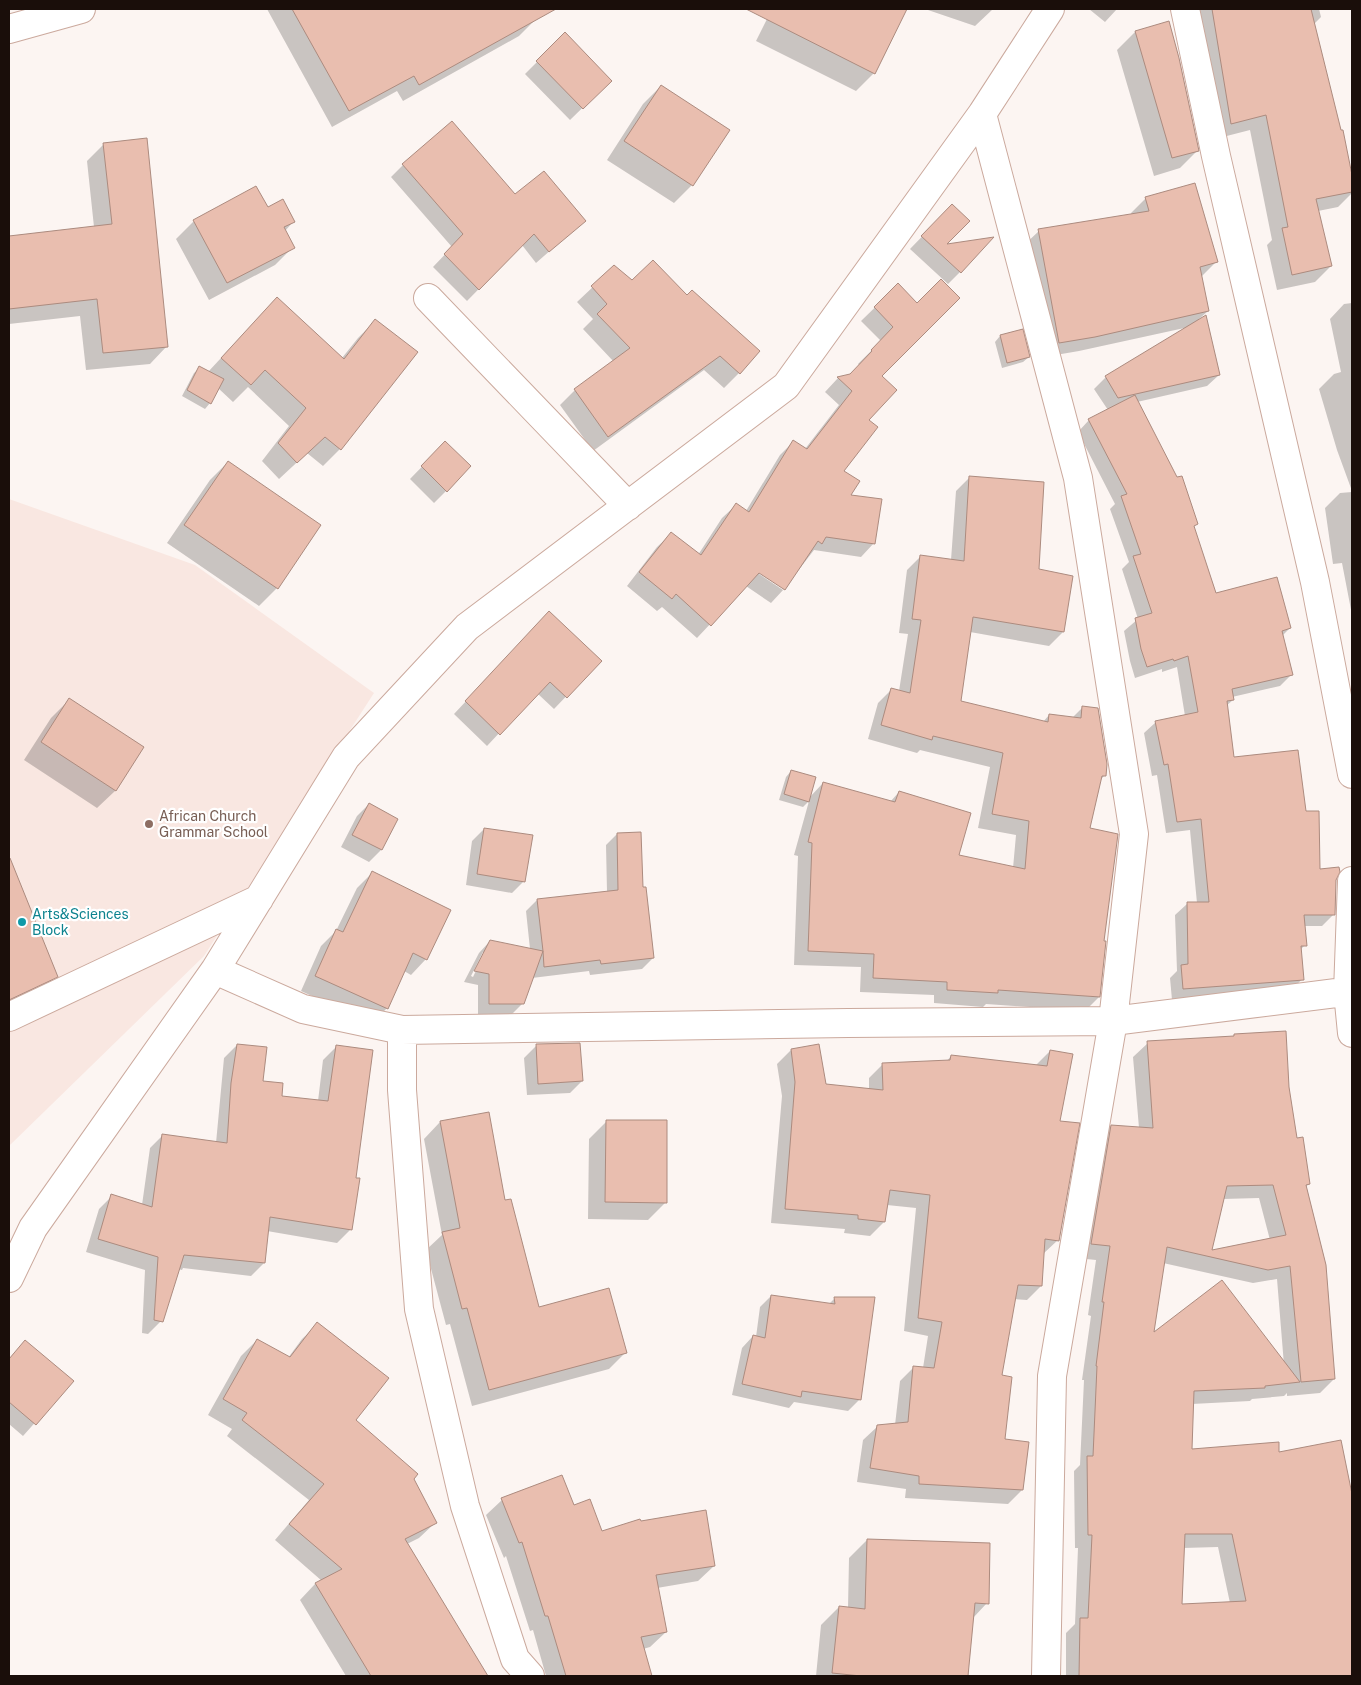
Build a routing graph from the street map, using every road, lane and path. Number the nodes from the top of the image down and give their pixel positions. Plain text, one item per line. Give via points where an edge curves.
1 (81, 9) edge
2 (1050, 9) edge
3 (1185, 9) edge
4 (9, 29) edge
5 (982, 114) junction
6 (428, 298) dead end
7 (628, 506) junction
8 (1352, 774) edge
9 (1352, 881) edge
10 (259, 899) junction
11 (215, 970) junction
12 (1350, 992) edge
13 (9, 1017) edge
14 (1113, 1021) junction
15 (402, 1030) junction
16 (1352, 1033) edge
17 (9, 1278) edge
18 (530, 1676) edge
19 (1046, 1676) edge

1 - 4 street
2 - 5 street
3 - 8 street via 1315,582
5 - 7 street via 786,386
5 - 14 street via 1078,478 1134,834
6 - 7 street
7 - 10 street via 467,627 346,757
9 - 12 street
10 - 11 street
10 - 13 street
11 - 15 street via 303,1009
11 - 17 street via 33,1228
12 - 14 street
12 - 16 street
14 - 15 street
14 - 19 street via 1052,1376
15 - 18 street via 402,1090 419,1309 465,1506 515,1659

